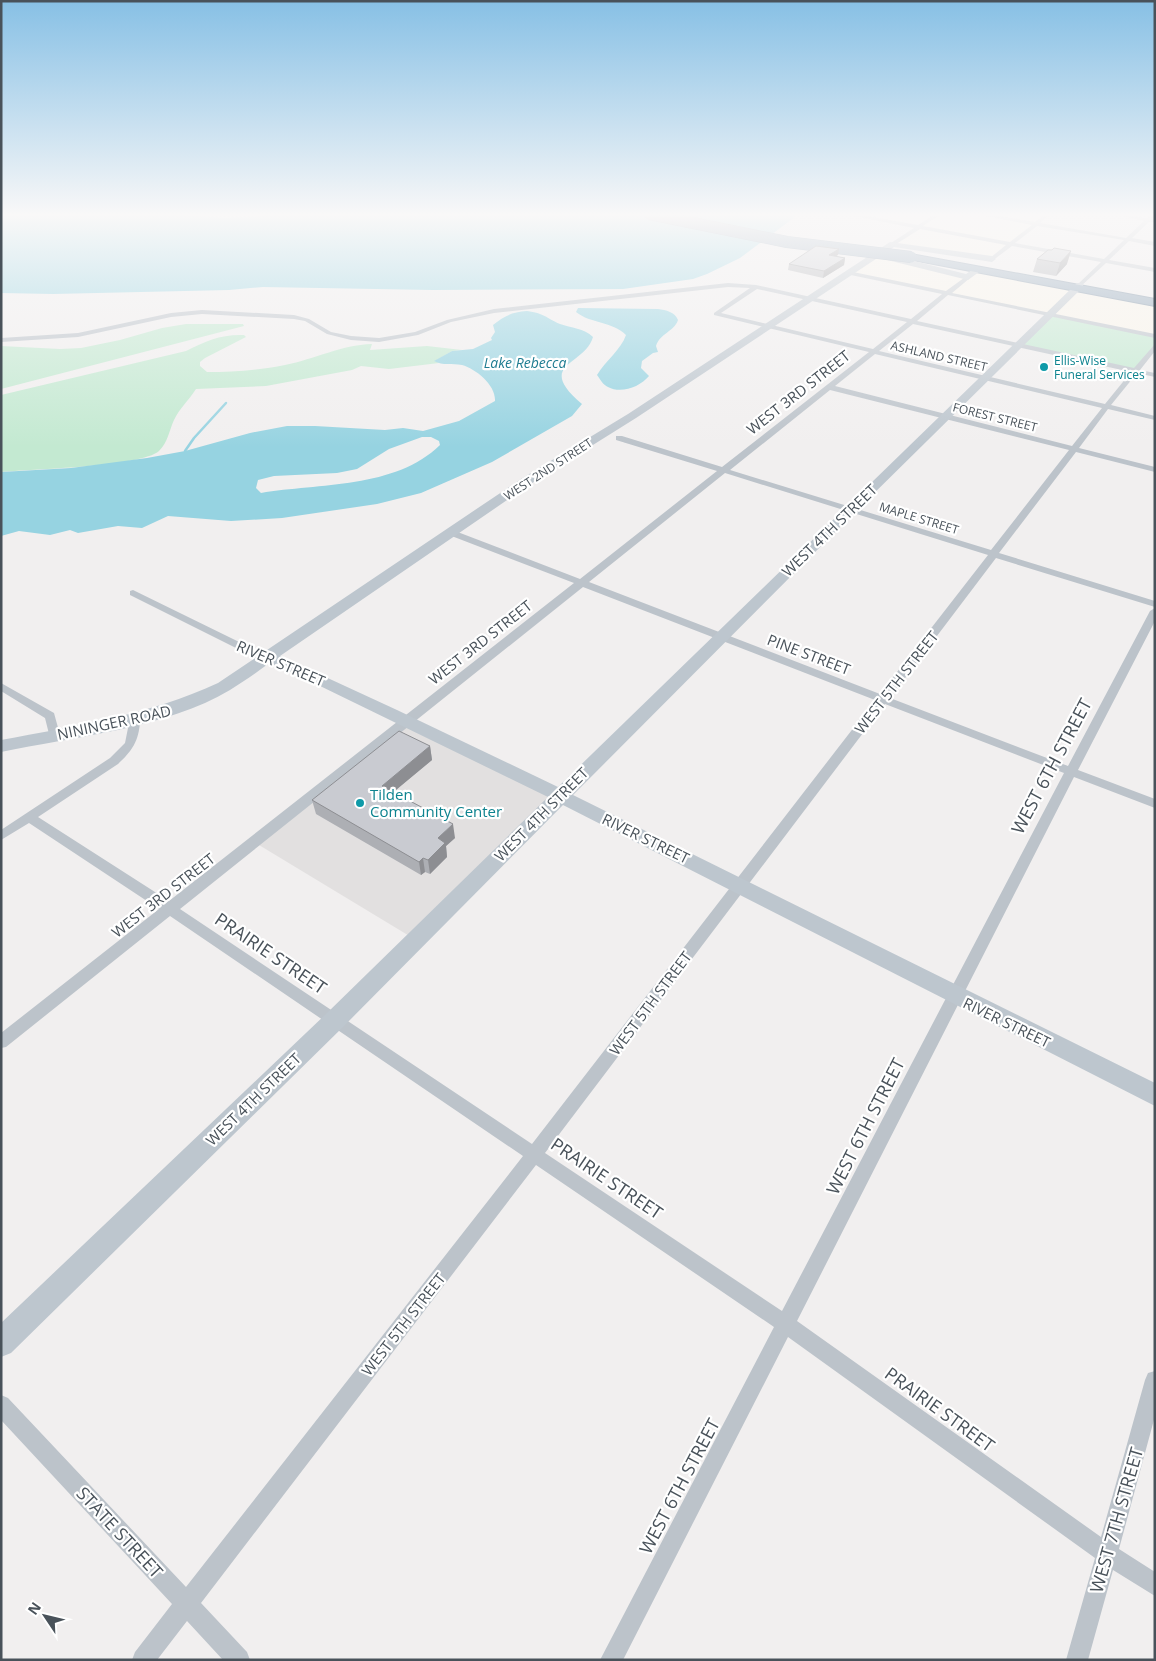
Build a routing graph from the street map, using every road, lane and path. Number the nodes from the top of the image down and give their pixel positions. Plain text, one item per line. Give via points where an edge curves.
1 (669, 292) edge
2 (749, 292) edge
3 (776, 292) edge
4 (821, 292) edge
5 (935, 292) edge
6 (950, 292) edge
7 (1073, 292) edge
8 (1104, 292) edge
9 (1111, 292) edge
10 (947, 294) junction
11 (810, 299) junction
12 (1155, 299) edge
13 (1155, 303) edge
14 (1049, 315) junction
15 (911, 321) junction
16 (767, 327) junction
17 (1155, 336) edge
18 (1, 340) edge
19 (1019, 345) junction
20 (1155, 346) edge
21 (872, 352) junction
22 (1135, 370) junction
23 (1155, 375) edge
24 (984, 378) junction
25 (829, 387) junction
26 (1106, 407) junction
27 (945, 416) junction
28 (1155, 418) edge
29 (619, 438) dead end
30 (1074, 449) junction
31 (723, 470) junction
32 (1155, 470) edge
33 (850, 509) junction
34 (452, 533) junction
35 (994, 554) junction
36 (580, 582) junction
37 (133, 593) dead end
38 (1155, 604) edge
39 (1155, 610) edge
40 (721, 636) junction
41 (266, 659) junction
42 (1, 686) edge
43 (224, 687) joint
44 (883, 699) junction
45 (406, 720) junction
46 (134, 721) junction
47 (54, 735) junction
48 (1, 746) edge
49 (1070, 772) junction
50 (560, 796) junction
51 (1155, 804) edge
52 (29, 817) junction
53 (1, 836) edge
54 (740, 885) junction
55 (170, 909) junction
56 (954, 995) junction
57 (335, 1020) junction
58 (1, 1042) edge
59 (1155, 1095) edge
60 (536, 1153) junction
61 (786, 1324) junction
62 (1, 1342) edge
63 (1155, 1380) edge
64 (1, 1405) edge
65 (1106, 1553) junction
66 (1155, 1585) edge
67 (187, 1602) junction
68 (143, 1660) edge
69 (239, 1660) edge
70 (611, 1660) edge
71 (1077, 1660) edge

1 - 18 street via 494,311 449,321 416,334 380,340 329,333 307,320 288,316 202,312 164,316 78,335
2 - 16 street, ASHLAND STREET via 716,314
3 - 11 street
4 - 11 street, WEST 2ND STREET
5 - 10 street
6 - 10 street, WEST 3RD STREET
7 - 14 street, WEST 4TH STREET
8 - 13 highway
9 - 12 highway
10 - 14 street
10 - 15 street, WEST 3RD STREET
11 - 15 street
11 - 16 street, WEST 2ND STREET
14 - 17 street
14 - 19 street, WEST 4TH STREET
15 - 19 street
15 - 21 street, WEST 3RD STREET
16 - 21 street, ASHLAND STREET
16 - 34 street, WEST 2ND STREET via 525,482
19 - 22 street
19 - 24 street, WEST 4TH STREET
20 - 22 street, WEST 5TH STREET
21 - 24 street, ASHLAND STREET
21 - 25 street, WEST 3RD STREET
22 - 23 street
22 - 26 street, WEST 5TH STREET
24 - 26 street, ASHLAND STREET
24 - 27 street, WEST 4TH STREET
25 - 27 street, FOREST STREET
25 - 31 street, WEST 3RD STREET
26 - 28 street, ASHLAND STREET
26 - 30 street, WEST 5TH STREET
27 - 30 street, FOREST STREET
27 - 33 street, WEST 4TH STREET
29 - 31 street, MAPLE STREET
30 - 32 street, FOREST STREET
30 - 35 street, WEST 5TH STREET
31 - 33 street, MAPLE STREET
31 - 36 street, WEST 3RD STREET
33 - 35 street, MAPLE STREET
33 - 40 street, WEST 4TH STREET
34 - 36 street, PINE STREET
34 - 41 street, WEST 2ND STREET
35 - 38 street, MAPLE STREET
35 - 44 street, WEST 5TH STREET
36 - 40 street, PINE STREET
36 - 45 street, WEST 3RD STREET
37 - 41 street, RIVER STREET
39 - 49 street, WEST 6TH STREET
40 - 44 street, PINE STREET
40 - 50 street, WEST 4TH STREET
41 - 43 street, WEST 2ND STREET
41 - 45 street, RIVER STREET via 281,661
42 - 47 street via 50,716
43 - 46 street, NININGER ROAD via 197,701
44 - 49 street, PINE STREET
44 - 54 street, WEST 5TH STREET
45 - 50 street, RIVER STREET
45 - 55 street, WEST 3RD STREET
46 - 47 street, NININGER ROAD
46 - 52 street via 134,737 121,756
47 - 48 street, NININGER ROAD
49 - 51 street, PINE STREET
49 - 56 street, WEST 6TH STREET
50 - 54 street, RIVER STREET
50 - 57 street, WEST 4TH STREET
52 - 53 street
52 - 55 street, PRAIRIE STREET
54 - 56 street, RIVER STREET
54 - 60 street, WEST 5TH STREET
55 - 57 street, PRAIRIE STREET
55 - 58 street, WEST 3RD STREET
56 - 59 street, RIVER STREET
56 - 61 street, WEST 6TH STREET
57 - 60 street, PRAIRIE STREET
57 - 62 street, WEST 4TH STREET
60 - 61 street, PRAIRIE STREET
60 - 67 street, WEST 5TH STREET
61 - 65 street, PRAIRIE STREET
61 - 70 street, WEST 6TH STREET
63 - 65 street, WEST 7TH STREET
64 - 67 street, STATE STREET
65 - 66 street, PRAIRIE STREET
65 - 71 street, WEST 7TH STREET
67 - 68 street, WEST 5TH STREET
67 - 69 street, STATE STREET

